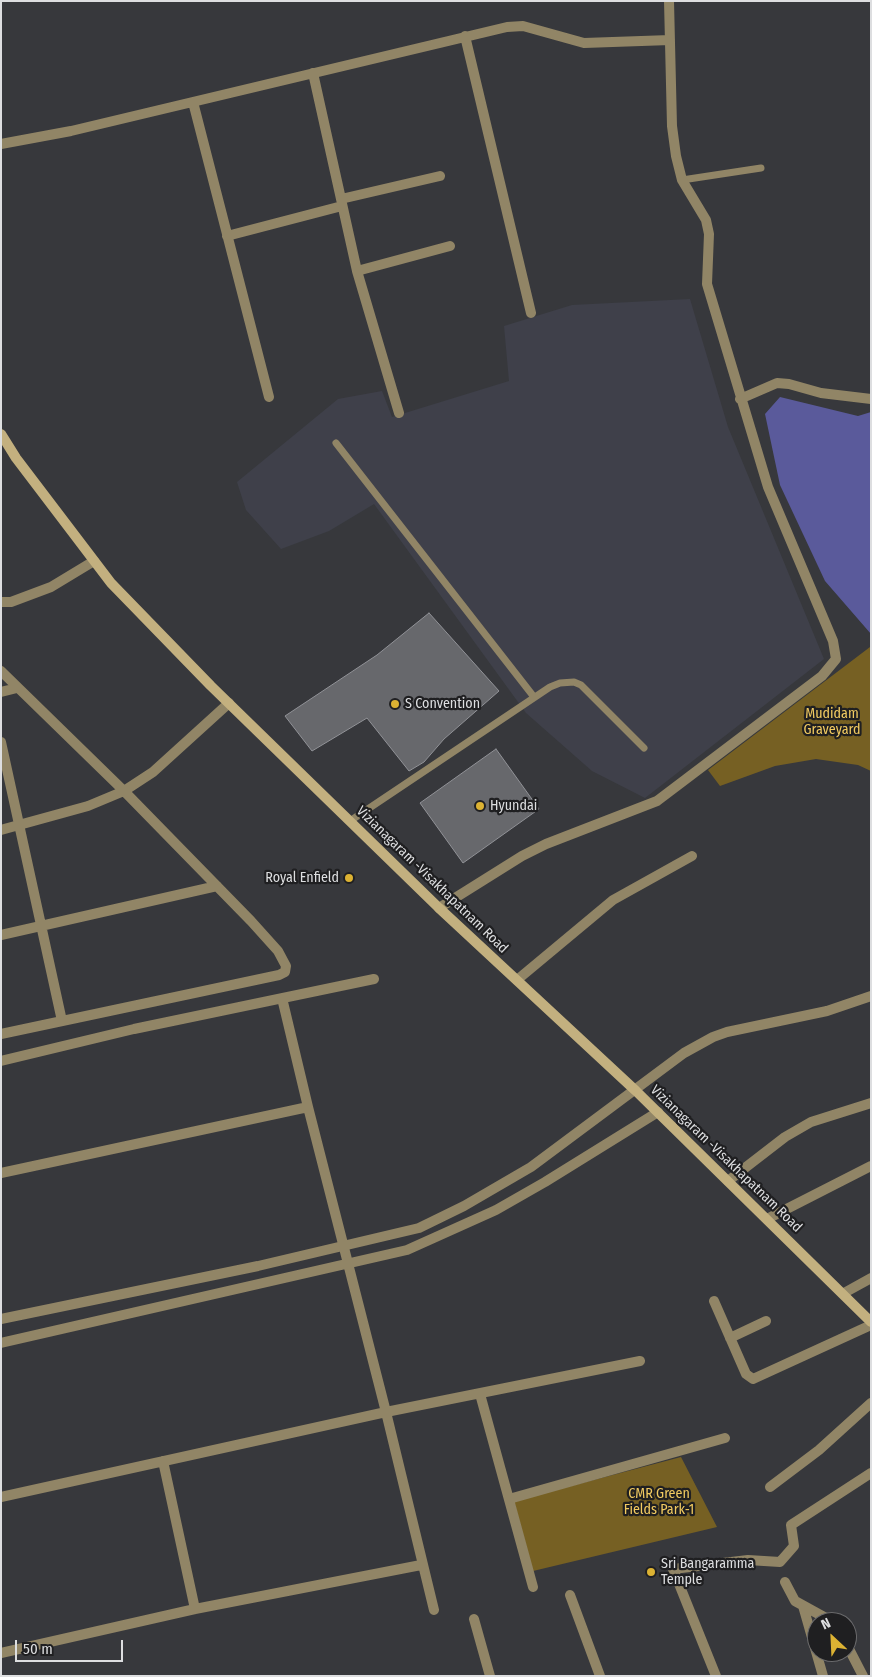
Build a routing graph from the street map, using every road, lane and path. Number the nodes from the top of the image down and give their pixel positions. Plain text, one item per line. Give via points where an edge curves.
1 (668, 1) edge
2 (465, 36) junction
3 (670, 40) junction
4 (313, 73) junction
5 (193, 102) junction
6 (1, 144) edge
7 (761, 168) dead end
8 (440, 176) dead end
9 (682, 180) junction
10 (342, 203) junction
11 (227, 236) junction
12 (450, 246) dead end
13 (357, 271) junction
14 (531, 312) dead end
15 (268, 396) dead end
16 (740, 399) junction
17 (871, 399) edge
18 (399, 414) dead end
19 (1, 434) edge
20 (336, 443) dead end
21 (94, 561) junction
22 (1, 602) edge
23 (1, 671) edge
24 (17, 688) junction
25 (1, 692) edge
26 (534, 697) junction
27 (229, 703) junction
28 (1, 742) edge
29 (644, 748) dead end
30 (124, 791) junction
31 (350, 821) junction
32 (20, 825) junction
33 (1, 830) edge
34 (692, 856) dead end
35 (217, 886) junction
36 (439, 908) junction
37 (40, 926) junction
38 (1, 935) edge
39 (374, 979) dead end
40 (517, 980) junction
41 (871, 996) edge
42 (282, 998) junction
43 (62, 1021) junction
44 (1, 1034) edge
45 (1, 1061) edge
46 (636, 1091) junction
47 (871, 1103) edge
48 (308, 1107) junction
49 (658, 1112) junction
50 (871, 1166) edge
51 (1, 1173) edge
52 (728, 1181) junction
53 (767, 1219) junction
54 (343, 1246) junction
55 (348, 1264) junction
56 (871, 1278) edge
57 (844, 1294) junction
58 (714, 1301) dead end
59 (1, 1320) edge
60 (766, 1321) dead end
61 (871, 1323) edge
62 (730, 1338) junction
63 (1, 1343) edge
64 (640, 1361) dead end
65 (480, 1394) junction
66 (871, 1403) edge
67 (386, 1412) junction
68 (726, 1438) dead end
69 (163, 1461) junction
70 (871, 1473) edge
71 (770, 1487) dead end
72 (1, 1497) edge
73 (509, 1499) junction
74 (421, 1565) junction
75 (785, 1582) dead end
76 (533, 1587) dead end
77 (570, 1595) dead end
78 (803, 1606) junction
79 (195, 1609) junction
80 (434, 1610) dead end
81 (814, 1612) edge
82 (474, 1619) dead end
83 (1, 1653) edge
84 (856, 1662) edge
85 (490, 1676) edge
86 (600, 1676) edge
87 (716, 1676) edge
88 (822, 1676) edge
89 (863, 1676) edge

1 - 3 street
2 - 3 street via 524,26 584,43
2 - 4 street
2 - 14 street
3 - 9 street via 672,126
4 - 5 street
4 - 10 street
5 - 6 street
5 - 11 street
7 - 9 lane
8 - 10 street
9 - 16 street via 706,220 709,234 707,284
10 - 11 street
10 - 13 street
11 - 15 street
12 - 13 street
13 - 18 street
16 - 17 street via 777,383
16 - 36 street via 768,487 833,641 836,659 832,667 657,801 546,844
19 - 21 main road, Vizianagaram -Visakhapatnam Road
20 - 26 lane
21 - 22 street via 52,587 11,602
21 - 27 main road, Vizianagaram -Visakhapatnam Road via 111,583
23 - 24 street
24 - 25 street
24 - 30 street
26 - 29 lane via 560,683 581,685
26 - 31 lane
27 - 30 street via 153,772
27 - 31 main road, Vizianagaram -Visakhapatnam Road
28 - 32 street
30 - 32 street via 88,806
30 - 35 street
31 - 36 main road, Vizianagaram -Visakhapatnam Road
32 - 33 street
32 - 37 street
34 - 40 street via 612,900
35 - 37 street
35 - 43 street via 278,951 284,961 285,972 279,976
36 - 40 main road, Vizianagaram -Visakhapatnam Road
37 - 38 street
37 - 43 street
39 - 42 street
40 - 46 main road, Vizianagaram -Visakhapatnam Road
41 - 46 street via 827,1011 713,1036 684,1053
42 - 45 street
42 - 48 street
43 - 44 street
46 - 49 main road, Vizianagaram -Visakhapatnam Road
46 - 54 street via 531,1167 464,1206 419,1228
47 - 52 street via 811,1122
48 - 51 street
48 - 54 street
49 - 52 main road, Vizianagaram -Visakhapatnam Road
49 - 55 street via 496,1210 407,1250
50 - 53 street
52 - 53 main road, Vizianagaram -Visakhapatnam Road
53 - 57 main road, Vizianagaram -Visakhapatnam Road
54 - 55 street
54 - 59 street
55 - 63 street
55 - 67 street
56 - 57 street
57 - 61 main road, Vizianagaram -Visakhapatnam Road
58 - 62 street
60 - 62 street
61 - 62 street via 753,1379 746,1374
64 - 65 street
65 - 67 street
65 - 73 street
66 - 71 street via 819,1450
67 - 69 street
67 - 74 street
68 - 73 street
69 - 72 street
69 - 79 street
70 - 87 street via 791,1525 794,1546 780,1562 748,1560 673,1569
73 - 76 street
74 - 79 street
74 - 80 street
75 - 78 street via 795,1601
77 - 86 street
78 - 81 street
78 - 88 street
79 - 83 street
82 - 85 street
84 - 89 street

